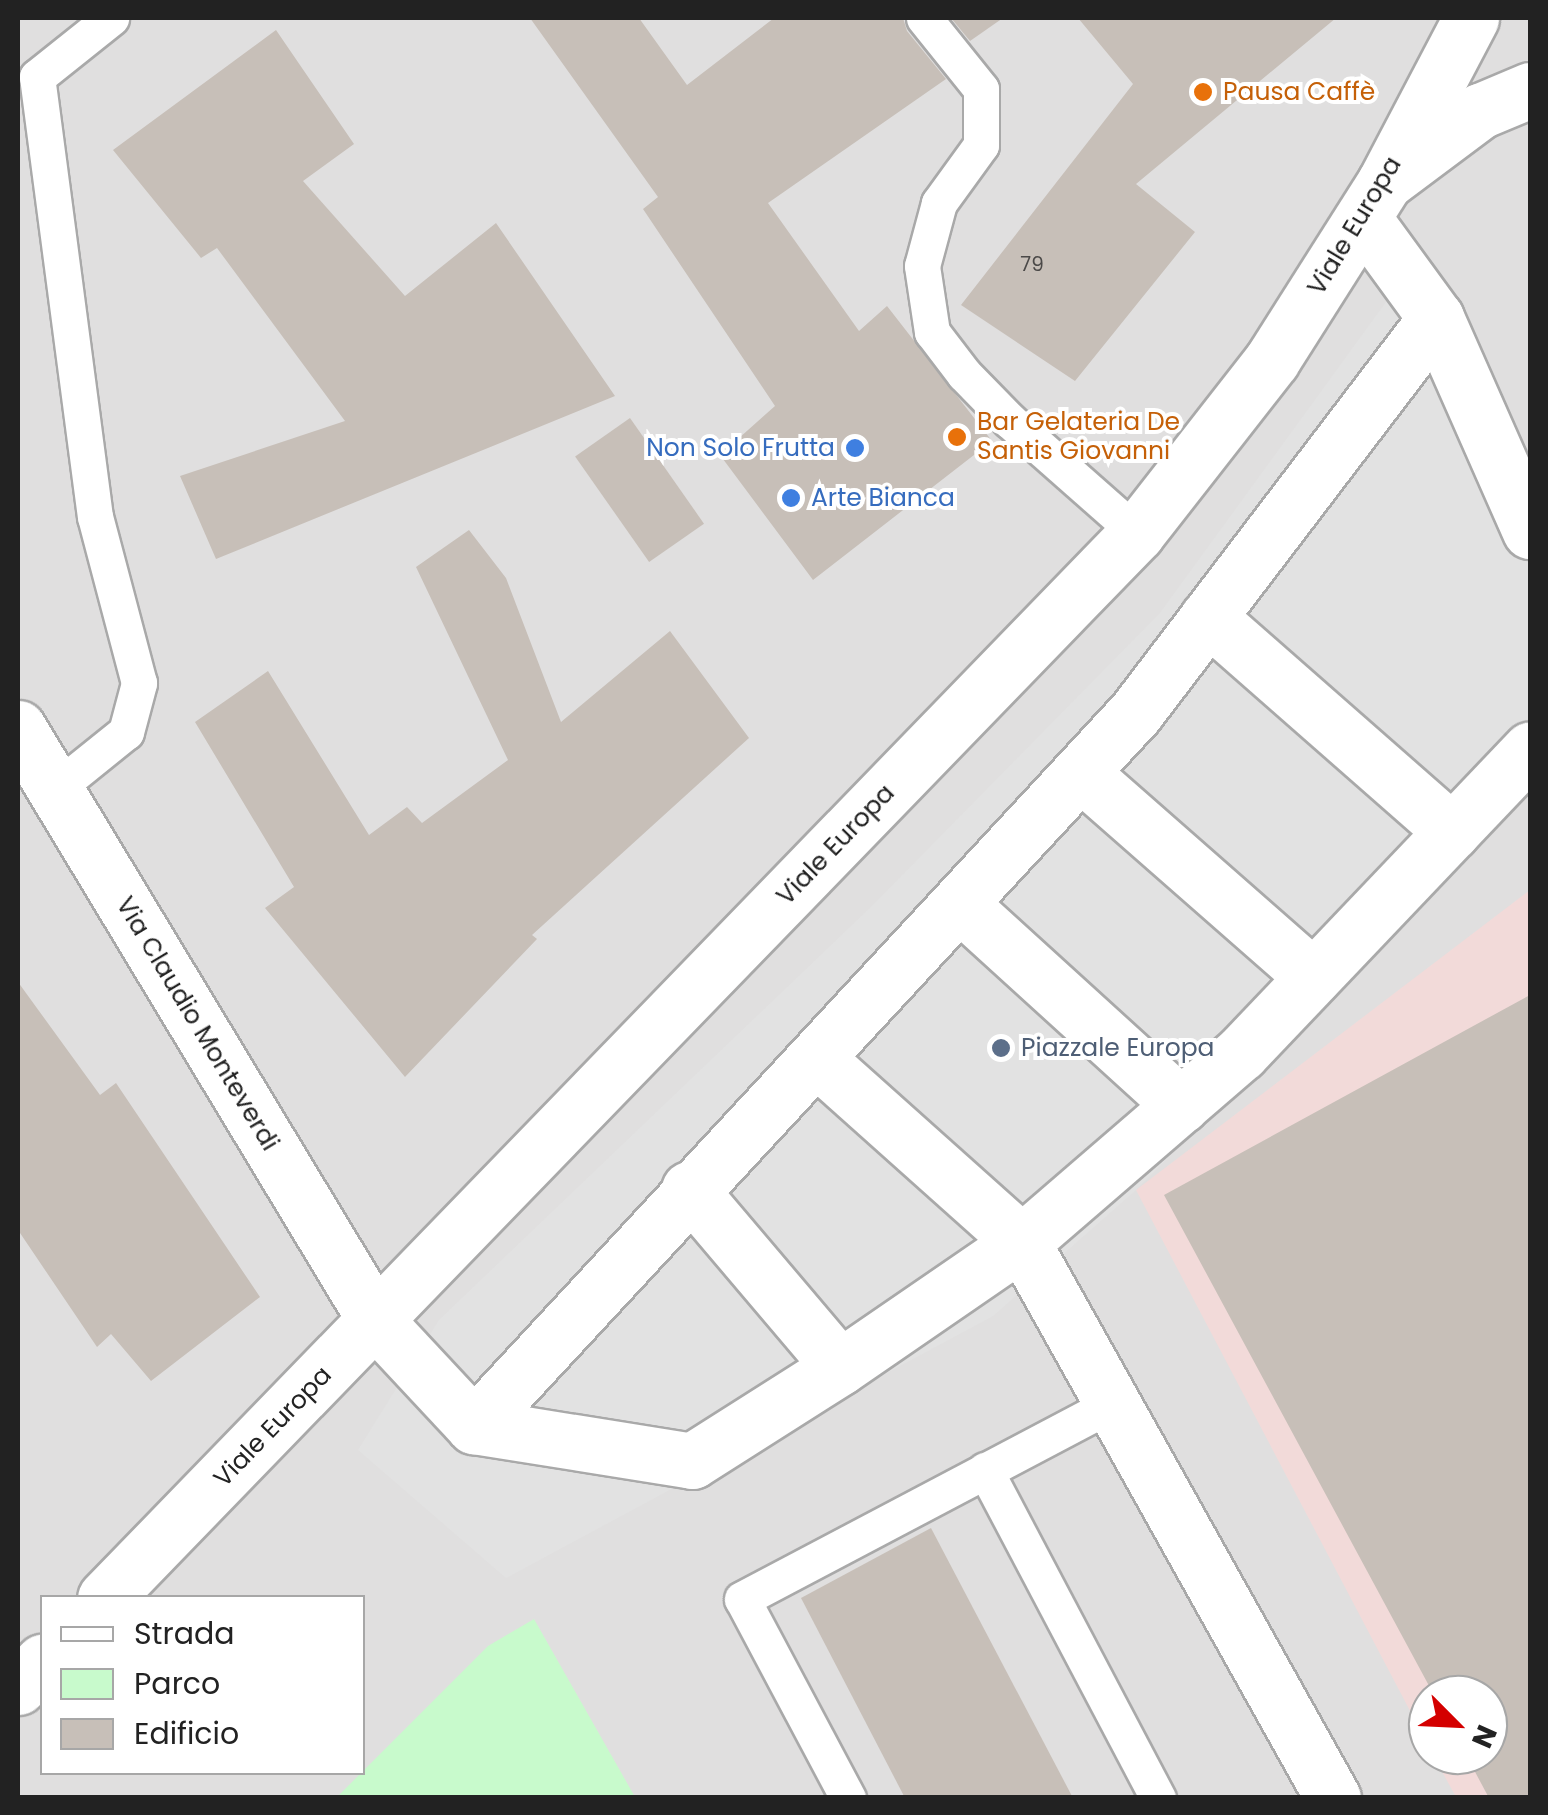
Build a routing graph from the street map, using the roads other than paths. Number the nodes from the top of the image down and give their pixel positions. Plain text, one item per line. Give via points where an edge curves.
1 (111, 18) edge
2 (924, 18) edge
3 (1470, 18) edge
4 (1530, 90) edge
5 (1374, 200) junction
6 (1436, 318) junction
7 (1530, 531) edge
8 (1137, 533) junction
9 (1208, 617) junction
10 (18, 728) edge
11 (1530, 750) edge
12 (1081, 772) junction
13 (54, 788) junction
14 (1452, 832) junction
15 (960, 904) junction
16 (1313, 977) junction
17 (818, 1059) junction
18 (1182, 1105) junction
19 (689, 1189) junction
20 (1022, 1242) junction
21 (376, 1320) junction
22 (840, 1367) junction
23 (1113, 1403) junction
24 (474, 1426) junction
25 (985, 1470) junction
26 (108, 1595) edge
27 (40, 1664) edge
28 (18, 1687) edge
29 (848, 1798) edge
30 (1158, 1798) edge
31 (1333, 1798) edge

1 - 13 lane via 37,77 95,517 140,683 126,732
2 - 8 lane via 981,89 982,145 939,203 922,266 932,332 1010,421
3 - 5 street, Viale Europa
4 - 5 street via 1480,110
5 - 6 street
5 - 8 street, Viale Europa via 1272,360
6 - 7 street
6 - 9 street
8 - 21 street, Viale Europa
9 - 12 street
9 - 14 street
10 - 13 street, Via Claudio Monteverdi
11 - 14 street
12 - 15 street
12 - 16 street
13 - 21 street, Via Claudio Monteverdi
14 - 16 street
15 - 17 street
15 - 18 street
16 - 18 street
17 - 19 street
17 - 20 street
18 - 20 street
19 - 22 street
19 - 24 street
20 - 22 street
20 - 23 street
21 - 24 street, Via Claudio Monteverdi
21 - 26 street, Viale Europa
22 - 24 street via 692,1461
23 - 25 lane
23 - 31 street
25 - 29 lane via 742,1599
25 - 30 lane
27 - 28 street

